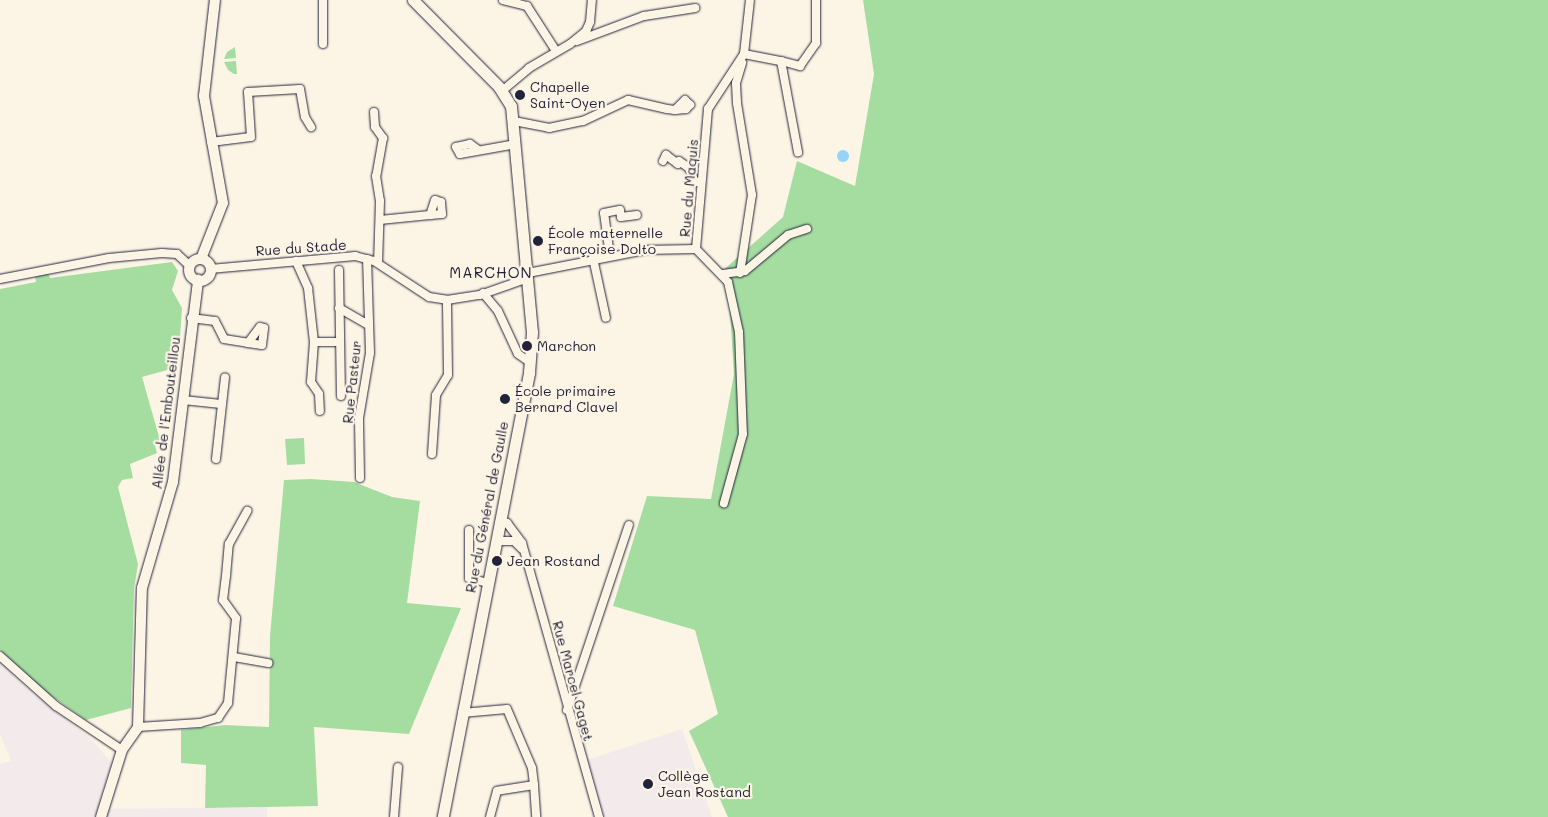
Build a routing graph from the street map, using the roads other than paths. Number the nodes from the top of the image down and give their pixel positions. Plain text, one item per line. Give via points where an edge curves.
1 (215, 0) edge
2 (323, 0) edge
3 (413, 0) edge
4 (503, 0) edge
5 (592, 0) edge
6 (750, 0) edge
7 (816, 0) edge
8 (695, 8) dead end
9 (323, 44) dead end
10 (570, 44) junction
11 (556, 51) junction
12 (744, 56) junction
13 (781, 61) junction
14 (502, 91) junction
15 (675, 110) dead end
16 (374, 112) dead end
17 (514, 121) junction
18 (311, 127) dead end
19 (211, 142) junction
20 (516, 144) junction
21 (477, 148) dead end
22 (798, 152) dead end
23 (663, 161) dead end
24 (702, 182) junction
25 (430, 215) dead end
26 (637, 215) dead end
27 (380, 220) junction
28 (807, 229) dead end
29 (696, 249) junction
30 (610, 256) junction
31 (593, 258) junction
32 (201, 259) junction
33 (367, 259) junction
34 (296, 261) junction
35 (378, 263) junction
36 (190, 266) junction
37 (210, 269) junction
38 (339, 270) dead end
39 (740, 273) junction
40 (723, 274) junction
41 (528, 276) junction
42 (0, 278) edge
43 (198, 280) junction
44 (484, 294) junction
45 (446, 300) junction
46 (339, 308) junction
47 (191, 318) junction
48 (606, 318) dead end
49 (368, 325) junction
50 (314, 342) junction
51 (339, 342) junction
52 (248, 343) dead end
53 (530, 362) junction
54 (225, 377) dead end
55 (341, 396) dead end
56 (183, 400) junction
57 (222, 404) junction
58 (320, 411) dead end
59 (432, 454) dead end
60 (216, 459) dead end
61 (360, 478) dead end
62 (724, 503) dead end
63 (247, 511) dead end
64 (500, 520) junction
65 (630, 525) dead end
66 (469, 530) dead end
67 (496, 541) junction
68 (524, 550) junction
69 (488, 583) junction
70 (0, 656) edge
71 (234, 657) junction
72 (268, 663) dead end
73 (567, 710) junction
74 (462, 713) junction
75 (138, 727) junction
76 (122, 750) junction
77 (398, 766) dead end
78 (534, 785) junction
79 (101, 817) edge
80 (394, 817) edge
81 (443, 817) edge
82 (490, 817) edge
83 (536, 817) edge
84 (599, 817) edge

1 - 19 street via 204,96
2 - 9 street
3 - 14 main road, Rue du Général de Gaulle
4 - 11 street via 527,6
5 - 10 street via 590,22
6 - 12 street, Rue du Maquis
7 - 13 street via 816,43 800,66
8 - 10 street via 644,16
10 - 11 street
11 - 14 street
12 - 13 street
12 - 24 street, Rue du Maquis via 708,109
12 - 39 street via 736,83 737,103 752,195
13 - 22 street
14 - 17 main road, Rue du Général de Gaulle
15 - 17 street via 652,108 628,100 583,121 549,128
16 - 27 street via 375,126 383,138 376,176
17 - 20 main road, Rue du Général de Gaulle
18 - 19 street via 305,117 302,92 296,87 248,92 250,137
19 - 32 street via 223,203
20 - 21 street
20 - 41 main road, Rue du Général de Gaulle
23 - 24 street via 666,155 678,164 679,161 689,168 695,182
24 - 29 street, Rue du Maquis
25 - 27 street
26 - 30 street via 621,217 620,210 604,213
27 - 35 street
28 - 39 street via 788,235
29 - 30 street, Rue du Maquis via 645,250
29 - 40 street
30 - 31 street, Rue du Maquis
31 - 41 street, Rue du Maquis
31 - 48 street
32 - 36 street
32 - 37 street
33 - 34 street, Rue du Stade via 355,256
33 - 35 street, Rue du Stade
33 - 49 street, Rue Pasteur
34 - 37 street, Rue du Stade
34 - 50 street via 308,288
35 - 45 street, Rue du Stade via 429,297
36 - 42 street via 177,254 162,253 109,258
36 - 43 street via 190,275
37 - 43 street via 207,278
38 - 46 street
39 - 40 street
40 - 62 street via 734,302 743,369 743,434
41 - 44 street, Rue du Stade
41 - 53 main road, Rue du Général de Gaulle via 532,332
43 - 47 street, Allée de l'Embouteillou
44 - 45 street, Rue du Stade
44 - 53 street via 503,320 518,354
45 - 59 street via 448,375 436,395
46 - 49 street
46 - 51 street
47 - 52 street via 215,322 224,339
47 - 56 street, Allée de l'Embouteillou
49 - 61 street, Rue Pasteur via 370,353 359,418
50 - 51 street
50 - 58 street via 311,382 319,394
51 - 55 street
53 - 64 main road, Rue du Général de Gaulle
54 - 57 street
56 - 57 street
56 - 75 street, Allée de l'Embouteillou via 168,506 142,588
57 - 60 street
63 - 71 street via 229,544 223,600 236,618
64 - 67 main road, Rue du Général de Gaulle
64 - 68 street, Rue Marcel Gaget via 516,533
65 - 73 street
66 - 69 street via 469,578
67 - 68 street via 514,542
67 - 69 main road, Rue du Général de Gaulle
68 - 73 street, Rue Marcel Gaget
69 - 74 main road, Rue du Général de Gaulle
70 - 76 street via 56,706
71 - 72 street
71 - 75 street via 228,703 218,718 179,726
73 - 84 street, Rue Marcel Gaget
74 - 78 street via 507,709 532,768
74 - 81 main road, Rue du Général de Gaulle
75 - 76 street
76 - 79 street
77 - 80 street
78 - 82 street via 497,791
78 - 83 street

